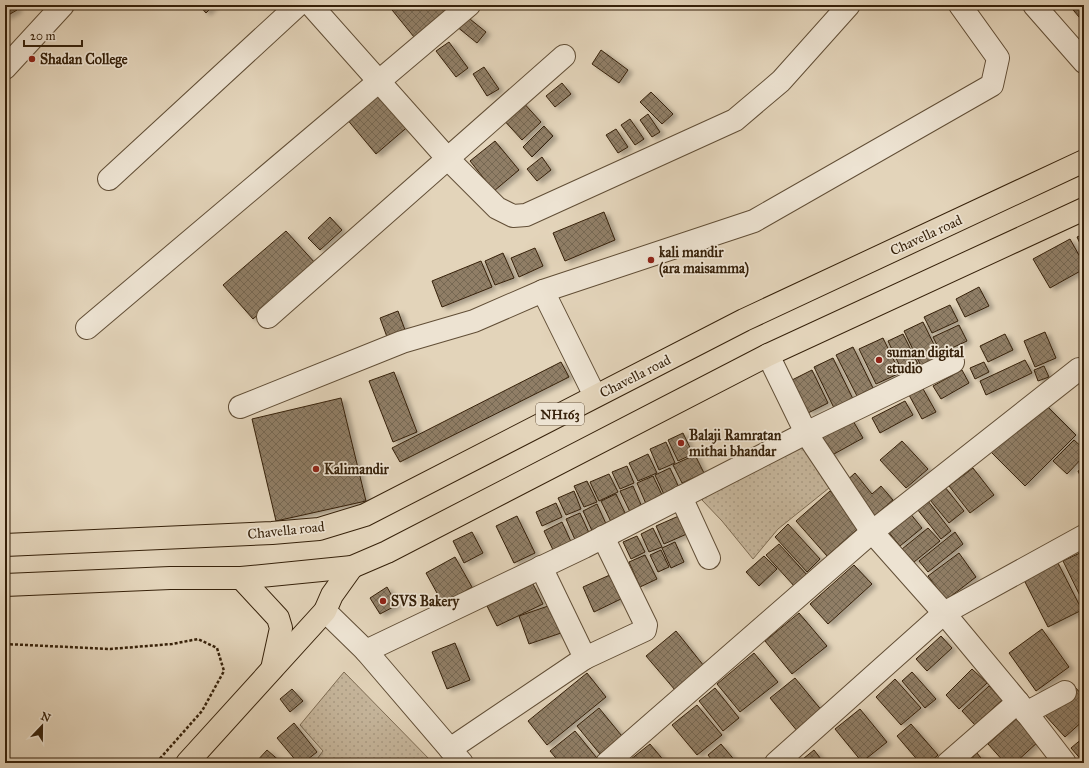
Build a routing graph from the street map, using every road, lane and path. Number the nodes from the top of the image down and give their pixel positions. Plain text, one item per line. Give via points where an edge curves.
1 (63, 5) edge
2 (298, 5) edge
3 (311, 5) edge
4 (469, 5) edge
5 (848, 5) edge
6 (960, 5) edge
7 (1034, 5) edge
8 (564, 56) dead end
9 (1084, 62) edge
10 (5, 68) edge
11 (379, 81) junction
12 (448, 159) junction
13 (1084, 161) edge
14 (108, 179) dead end
15 (1084, 208) edge
16 (543, 291) junction
17 (268, 317) dead end
18 (87, 328) dead end
19 (768, 355) junction
20 (953, 362) dead end
21 (1079, 369) dead end
22 (595, 396) junction
23 (240, 407) dead end
24 (806, 433) junction
25 (681, 497) junction
26 (872, 532) junction
27 (1084, 536) edge
28 (603, 537) junction
29 (5, 545) edge
30 (709, 558) dead end
31 (352, 567) junction
32 (541, 568) junction
33 (241, 578) junction
34 (5, 585) edge
35 (325, 611) junction
36 (944, 613) junction
37 (5, 644) edge
38 (366, 651) junction
39 (585, 658) junction
40 (272, 669) junction
41 (1065, 692) dead end
42 (1022, 707) junction
43 (456, 756) edge
44 (156, 763) edge
45 (187, 763) edge
46 (607, 763) edge
47 (776, 763) edge
48 (948, 763) edge
49 (1065, 763) edge

1 - 10 street
2 - 14 street
3 - 11 street
4 - 11 street
5 - 12 street via 781,81 735,120 526,215 513,216 498,208
6 - 16 street via 998,58 992,84 754,221
7 - 9 street
8 - 12 street
11 - 12 street
11 - 18 street
12 - 17 street
13 - 22 main road, Chavella road / NH163 via 744,320
15 - 19 main road
16 - 22 street
16 - 23 street via 474,321 402,342
19 - 24 street
19 - 31 main road via 387,552
20 - 24 street
21 - 26 street
22 - 29 main road, Chavella road / NH163 via 365,515 319,529 272,534
24 - 25 street
24 - 26 street
25 - 28 street
25 - 30 street
26 - 36 street
26 - 46 street
27 - 36 street
28 - 32 street
28 - 39 street via 646,628
31 - 33 main road
31 - 35 main road via 332,595
32 - 38 street
32 - 39 street
33 - 34 main road via 170,578
33 - 40 main road via 278,618 280,628
35 - 38 street
35 - 40 main road
36 - 42 street
36 - 47 street
37 - 44 path via 110,649 172,644 198,639 217,648 224,671 202,711
38 - 43 street
39 - 43 street
40 - 45 main road
41 - 42 street
42 - 48 street
42 - 49 street

